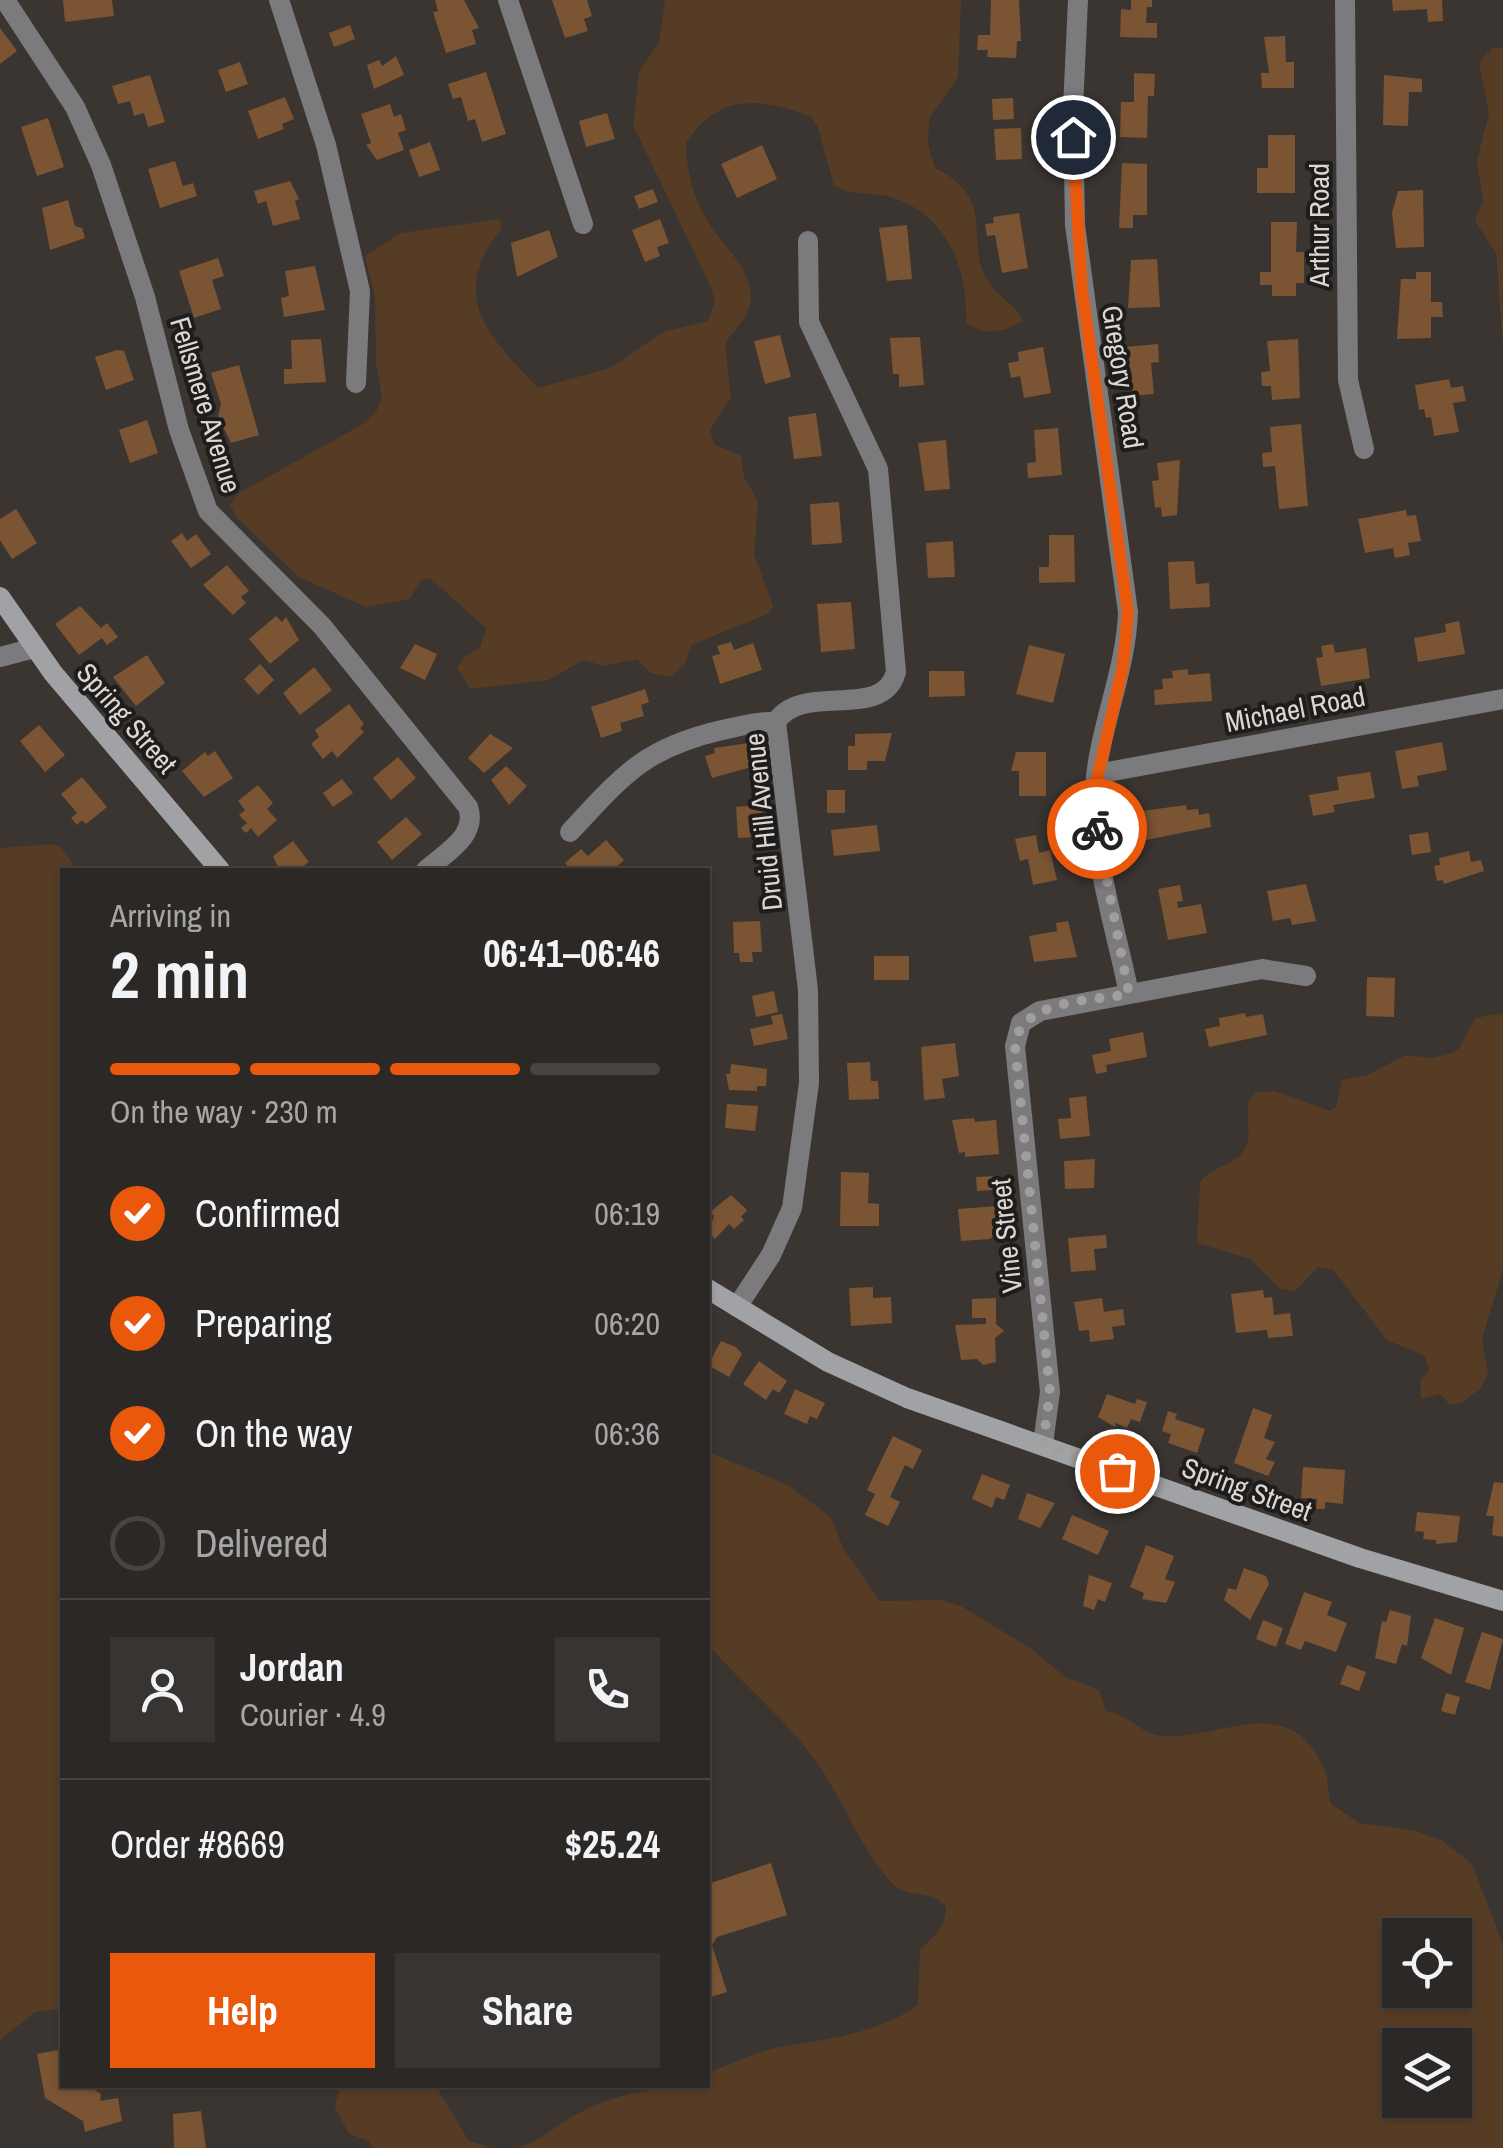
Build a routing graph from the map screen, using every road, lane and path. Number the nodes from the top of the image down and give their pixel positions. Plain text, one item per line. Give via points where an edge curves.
1 (5, 0) edge
2 (279, 0) edge
3 (508, 0) edge
4 (1078, 0) edge
5 (1345, 0) edge
6 (584, 224) dead end
7 (808, 241) dead end
8 (356, 382) dead end
9 (1364, 448) dead end
10 (0, 597) edge
11 (34, 648) junction
12 (0, 657) edge
13 (1503, 700) edge
14 (776, 722) junction
15 (1097, 774) junction
16 (570, 832) dead end
17 (218, 868) edge
18 (428, 868) edge
19 (1306, 976) dead end
20 (1129, 994) junction
21 (710, 1294) edge
22 (736, 1307) junction
23 (1043, 1444) junction
24 (1503, 1601) edge

1 - 18 street, Fellsmere Avenue via 76,107 101,165 208,511 322,626 468,807 467,834
2 - 8 street via 323,135 360,291
3 - 6 street
4 - 15 street, Gregory Road via 1075,225 1128,612 1123,666
5 - 9 street, Arthur Road via 1348,380
7 - 14 street, Druid Hill Avenue via 810,322 878,469 896,672 881,694 804,704
10 - 11 street, Spring Street
11 - 12 street
11 - 17 street, Spring Street
13 - 15 street, Michael Road
14 - 16 street via 704,734 653,752
14 - 22 street, Druid Hill Avenue via 808,990 810,1083 792,1208
15 - 20 street, Gregory Road via 1098,843
19 - 20 street via 1262,970
20 - 23 street, Vine Street via 1040,1011 1021,1023 1015,1046 1050,1392
21 - 22 street, Spring Street
22 - 23 street, Spring Street via 859,1377
23 - 24 street, Spring Street via 1360,1558

